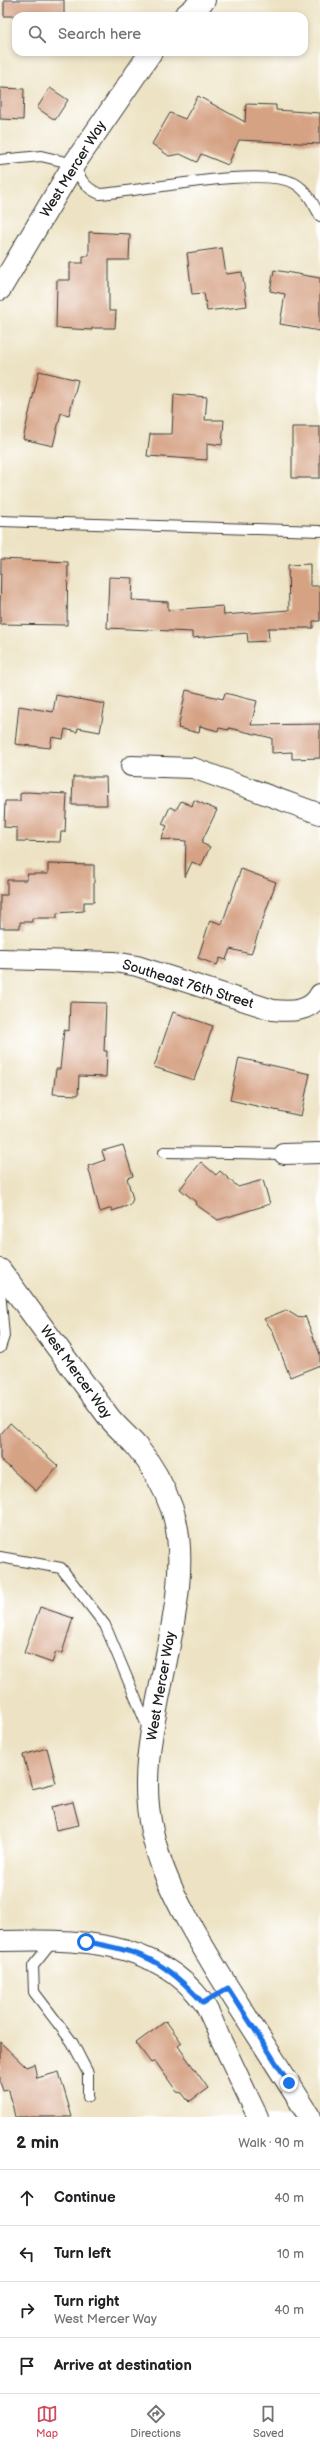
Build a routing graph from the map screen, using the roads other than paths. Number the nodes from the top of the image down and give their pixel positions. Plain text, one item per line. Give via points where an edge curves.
1 (204, 0) edge
2 (190, 12) edge
3 (148, 56) edge
4 (0, 160) edge
5 (74, 164) junction
6 (320, 216) edge
7 (0, 289) edge
8 (0, 521) edge
9 (320, 531) edge
10 (131, 766) dead end
11 (320, 814) edge
12 (0, 959) edge
13 (320, 994) edge
14 (164, 1152) dead end
15 (320, 1153) edge
16 (284, 1154) joint
17 (0, 1270) edge
18 (0, 1290) edge
19 (0, 1348) edge
20 (0, 1557) edge
21 (152, 1735) junction
22 (53, 1940) junction
23 (0, 1941) edge
24 (228, 1988) junction
25 (203, 2003) junction
26 (88, 2097) dead end
27 (258, 2117) edge
28 (310, 2117) edge

1 - 2 street
3 - 5 street, West Mercer Way
4 - 5 lane via 40,156
5 - 6 lane via 80,179 89,190 100,194 258,177 285,180 304,190
5 - 7 street, West Mercer Way
8 - 9 lane
10 - 11 street via 193,768
12 - 13 street, Southeast 76th Street via 115,962 137,966 273,1010 289,1012 301,1010 316,1002
14 - 16 lane
15 - 16 street
17 - 21 street, West Mercer Way via 109,1418 138,1448 158,1479 172,1511 178,1540 178,1570
18 - 19 lane via 4,1336
20 - 21 lane via 61,1568 105,1625
21 - 24 street, West Mercer Way via 146,1782 150,1830 156,1854 170,1888
22 - 23 street
22 - 25 street via 119,1948 157,1962 181,1979
22 - 26 lane via 33,1966 34,1992 72,2042 88,2073
24 - 25 street
24 - 28 street, West Mercer Way
25 - 27 street

